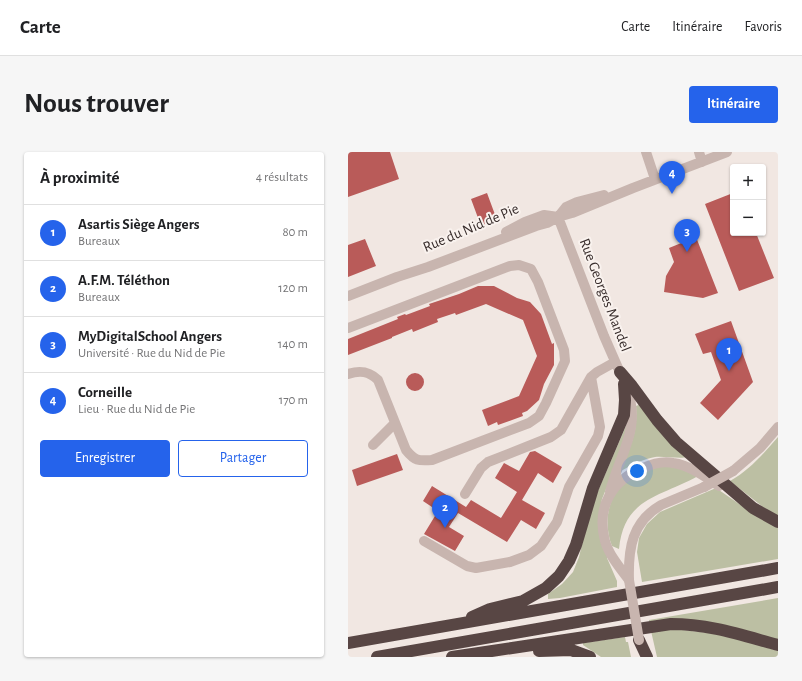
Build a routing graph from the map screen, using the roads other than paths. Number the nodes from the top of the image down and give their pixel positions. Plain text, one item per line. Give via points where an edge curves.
1 (646, 152) edge
2 (727, 152) edge
3 (700, 157) edge
4 (655, 179) junction
5 (558, 217) junction
6 (348, 296) edge
7 (348, 328) edge
8 (618, 367) junction
9 (348, 374) edge
10 (591, 378) junction
11 (624, 384) junction
12 (395, 423) junction
13 (778, 427) edge
14 (372, 445) dead end
15 (610, 492) junction
16 (465, 494) dead end
17 (753, 508) junction
18 (778, 522) edge
19 (424, 540) dead end
20 (778, 568) edge
21 (629, 580) junction
22 (778, 587) edge
23 (459, 624) junction
24 (639, 640) junction
25 (348, 643) edge
26 (778, 645) edge
27 (489, 652) junction
28 (377, 657) edge
29 (452, 657) edge
30 (590, 657) edge
31 (641, 657) edge
32 (648, 657) edge

1 - 4 street
2 - 3 street, Rue du Nid de Pie
3 - 4 street, Rue du Nid de Pie
4 - 5 street, Rue du Nid de Pie
5 - 6 street, Rue du Nid de Pie via 544,215 533,218
5 - 8 street, Rue Georges Mandel
7 - 12 street via 510,266 519,265 530,269 538,282 564,350 565,361 539,416 529,423 438,458 420,461 412,458 406,450
8 - 10 street via 598,372
8 - 11 street, Rue Georges Mandel
8 - 17 highway via 676,442
9 - 12 street via 362,371 372,374 378,380
10 - 16 street via 561,430 488,462 481,468
10 - 19 street via 600,427 598,436 569,487 556,522 541,546 530,555 516,560 476,568 467,566
11 - 15 street, Rue Georges Mandel via 630,397 632,424 628,444 613,478
11 - 23 highway via 624,416 593,488 576,545 559,576 546,588 523,601 490,608
12 - 14 street
13 - 21 street, bridge via 760,448 733,471 704,487 661,505 642,520 632,543
15 - 17 street via 620,480 633,471 652,464 673,462 690,468
15 - 21 street, Rue Georges Mandel via 604,508 605,537 610,552
17 - 18 highway
20 - 23 highway
21 - 24 street, bridge
22 - 28 highway
23 - 25 highway
24 - 31 street
24 - 32 highway
26 - 27 highway via 716,628 671,624
27 - 29 highway
27 - 30 highway via 571,650

